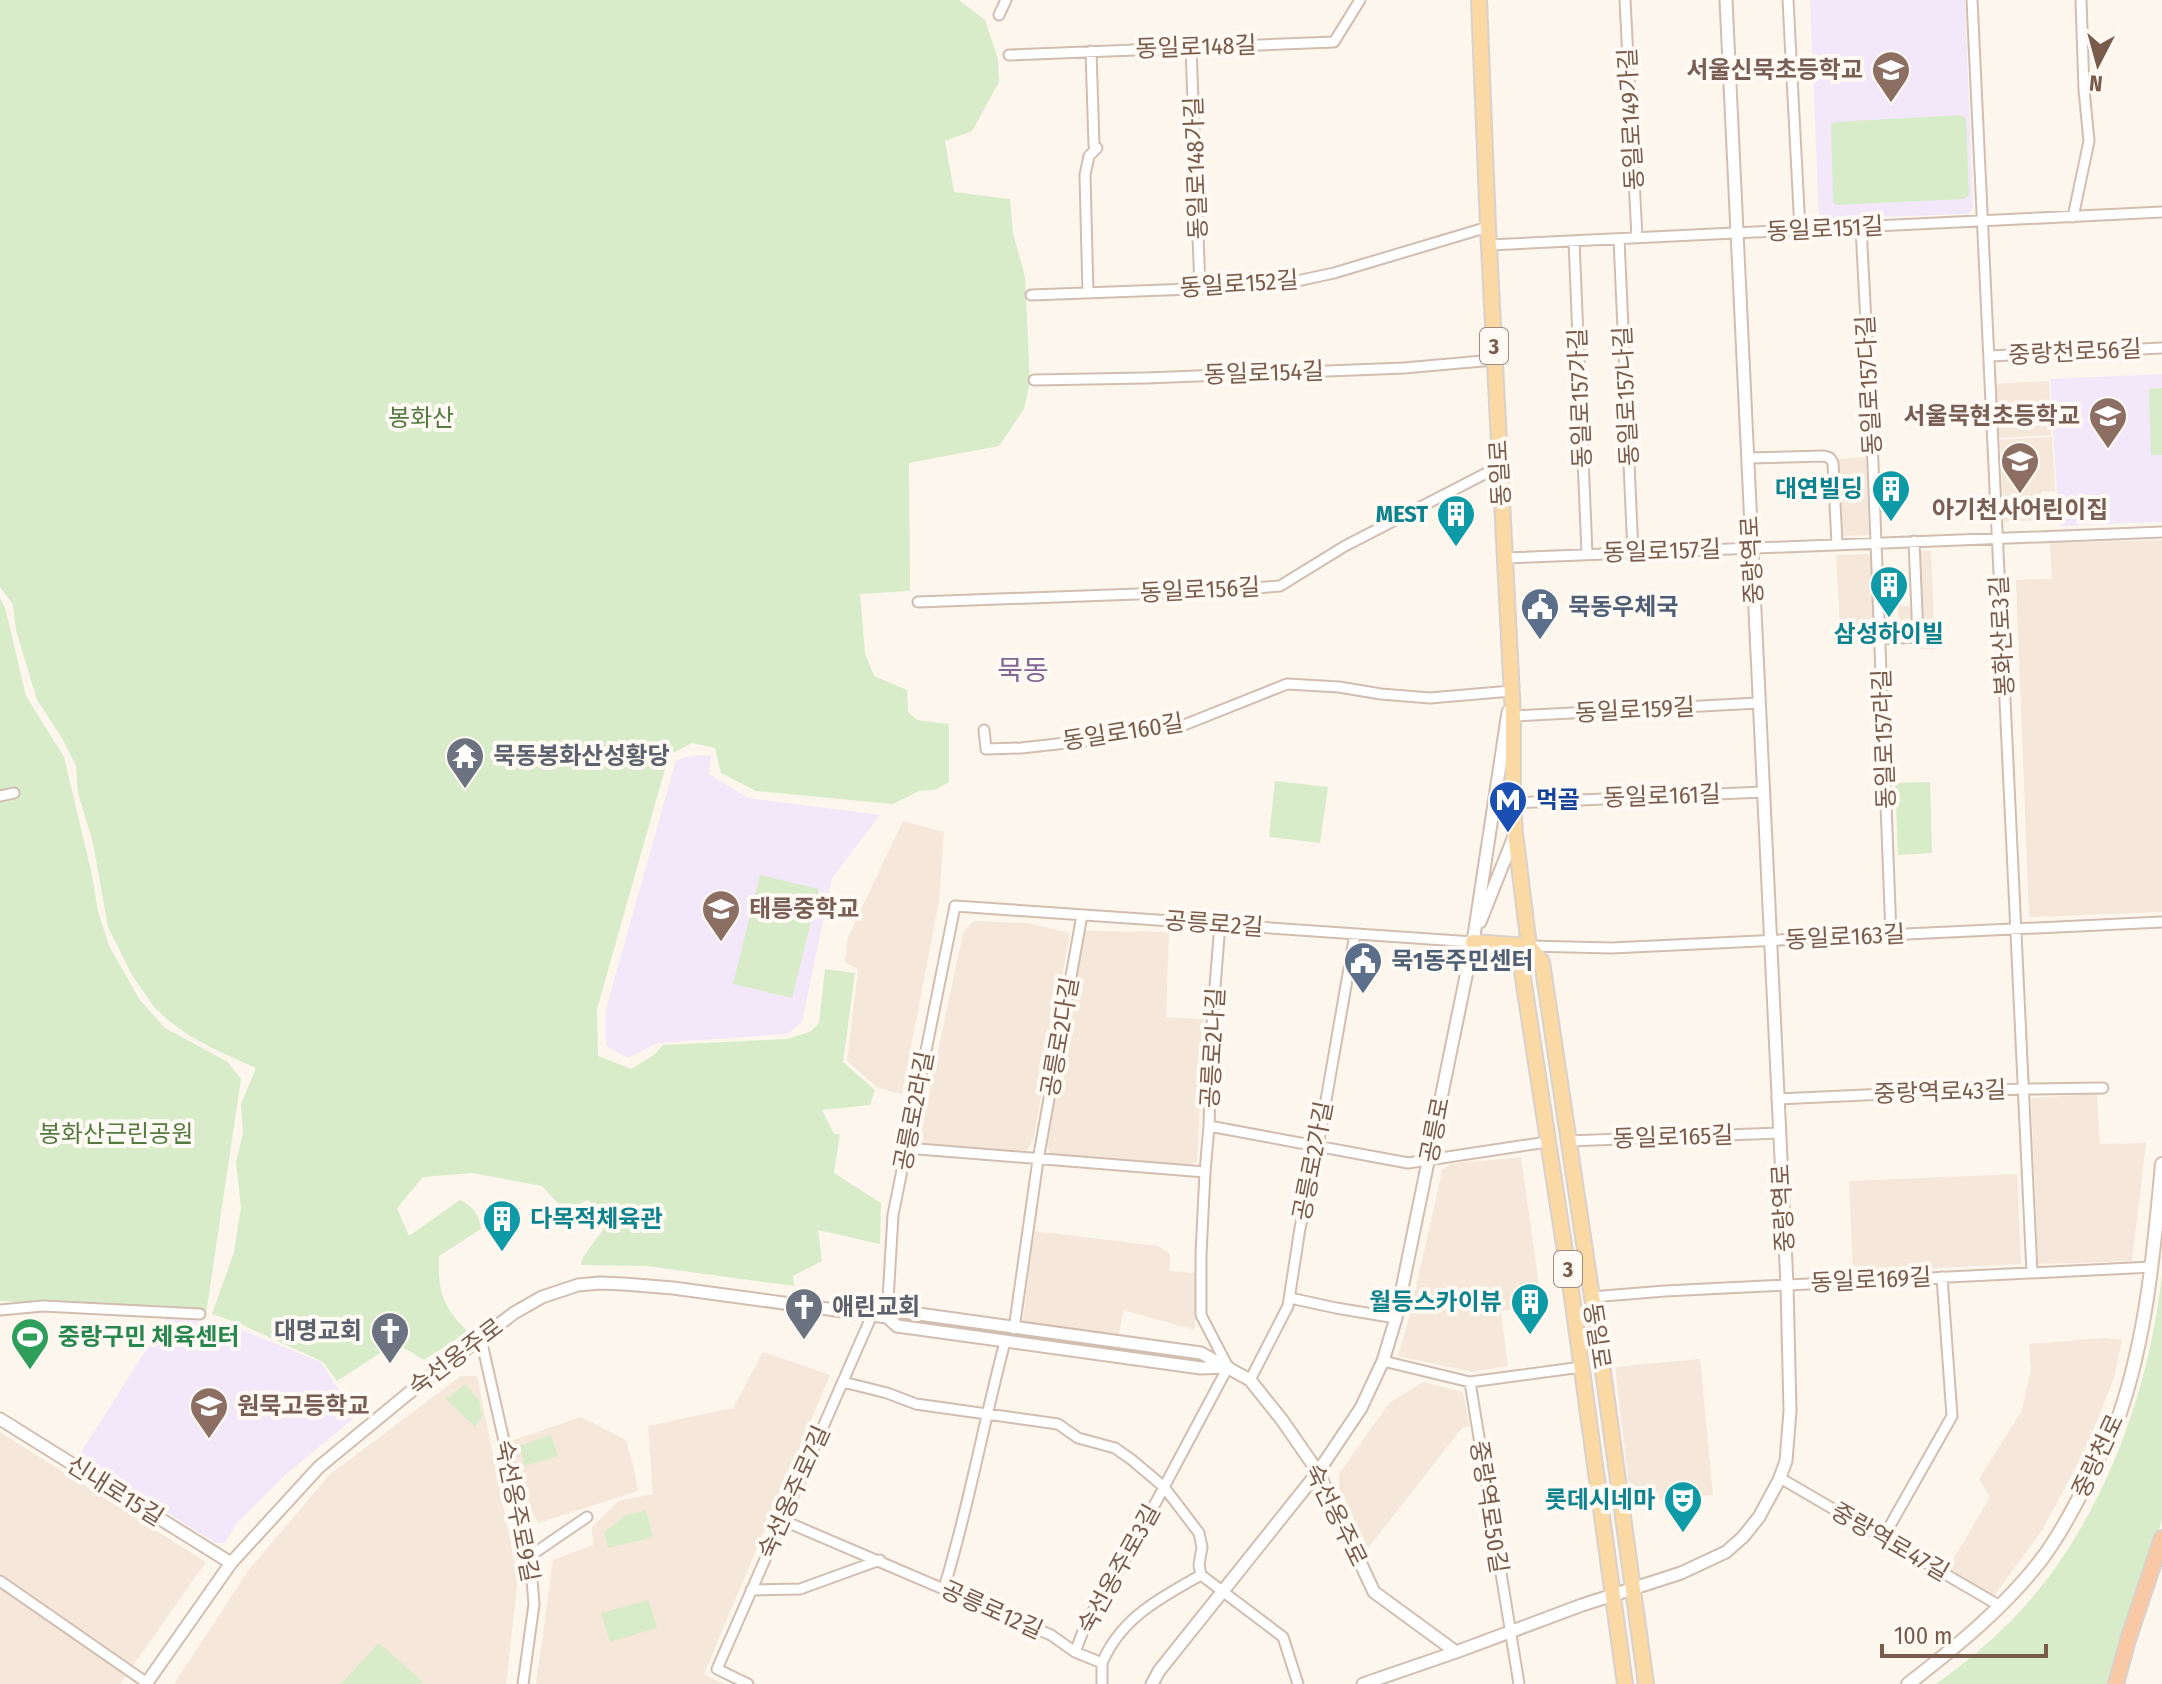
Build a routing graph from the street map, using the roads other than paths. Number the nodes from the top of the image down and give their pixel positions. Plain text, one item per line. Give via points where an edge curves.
1 (1006, 0) edge
2 (1360, 0) edge
3 (1479, 0) edge
4 (1625, 0) edge
5 (1726, 0) edge
6 (1788, 0) edge
7 (1972, 0) edge
8 (2081, 0) edge
9 (999, 15) dead end
10 (1191, 47) junction
11 (1091, 51) junction
12 (1009, 55) dead end
13 (2162, 212) edge
14 (2073, 217) junction
15 (1982, 221) junction
16 (1488, 227) junction
17 (1861, 227) junction
18 (1800, 230) junction
19 (1737, 233) junction
20 (1637, 238) junction
21 (1619, 239) junction
22 (1574, 241) junction
23 (1489, 245) junction
24 (1200, 289) junction
25 (1088, 293) junction
26 (1031, 295) dead end
27 (2162, 348) edge
28 (1989, 356) junction
29 (1494, 360) junction
30 (1034, 380) dead end
31 (1748, 458) junction
32 (1500, 466) junction
33 (2162, 532) edge
34 (1997, 538) junction
35 (1914, 541) junction
36 (1875, 543) junction
37 (1837, 544) junction
38 (1751, 548) junction
39 (1633, 553) junction
40 (1587, 554) junction
41 (1505, 558) junction
42 (918, 602) dead end
43 (1880, 639) junction
44 (1511, 691) junction
45 (1758, 703) junction
46 (1513, 716) junction
47 (984, 730) dead end
48 (1763, 792) junction
49 (14, 793) dead end
50 (0, 796) edge
51 (1513, 803) junction
52 (1515, 833) junction
53 (955, 906) joint
54 (1082, 915) junction
55 (2162, 922) edge
56 (1220, 924) junction
57 (2016, 929) junction
58 (1355, 934) junction
59 (1891, 935) junction
60 (1769, 941) junction
61 (1473, 942) junction
62 (1529, 946) junction
63 (1548, 1000) junction
64 (1527, 1003) junction
65 (2103, 1088) dead end
66 (2023, 1090) junction
67 (1777, 1099) junction
68 (1209, 1126) junction
69 (1779, 1133) junction
70 (1568, 1141) junction
71 (1547, 1142) junction
72 (1318, 1146) junction
73 (906, 1148) junction
74 (1038, 1160) junction
75 (1428, 1161) junction
76 (2162, 1164) edge
77 (1205, 1172) junction
78 (2152, 1267) junction
79 (2032, 1273) junction
80 (1942, 1277) junction
81 (1787, 1285) junction
82 (1591, 1297) junction
83 (1290, 1298) junction
84 (0, 1310) edge
85 (200, 1314) dead end
86 (872, 1315) junction
87 (1594, 1315) junction
88 (887, 1317) junction
89 (1575, 1317) junction
90 (1396, 1318) junction
91 (1014, 1329) junction
92 (481, 1339) junction
93 (1005, 1342) junction
94 (1383, 1361) junction
95 (1228, 1367) junction
96 (1582, 1367) junction
97 (1250, 1380) junction
98 (843, 1382) junction
99 (1470, 1382) junction
100 (1605, 1386) junction
101 (1585, 1388) junction
102 (989, 1415) junction
103 (0, 1419) edge
104 (1318, 1472) junction
105 (1780, 1478) junction
106 (1164, 1487) junction
107 (587, 1517) dead end
108 (782, 1520) junction
109 (1624, 1524) junction
110 (1604, 1526) junction
111 (1883, 1538) junction
112 (2162, 1538) edge
113 (530, 1556) junction
114 (880, 1560) junction
115 (231, 1563) junction
116 (1201, 1575) junction
117 (0, 1581) edge
118 (944, 1588) junction
119 (1633, 1589) junction
120 (751, 1590) junction
121 (1223, 1590) junction
122 (1614, 1594) junction
123 (2000, 1606) junction
124 (1510, 1631) junction
125 (1075, 1652) junction
126 (1456, 1652) junction
127 (1102, 1663) junction
128 (147, 1683) edge
129 (523, 1684) edge
130 (748, 1684) edge
131 (1102, 1684) edge
132 (1152, 1684) edge
133 (1298, 1684) edge
134 (1363, 1684) edge
135 (1519, 1684) edge
136 (1625, 1684) edge
137 (1646, 1684) edge
138 (1908, 1684) edge
139 (2116, 1684) edge

1 - 9 street
2 - 10 street, 동일로148길 via 1334,42
3 - 16 main road, 동일로 / 3
4 - 20 street, 동일로149가길
5 - 19 street, 중랑역로
6 - 18 street
7 - 15 street, 봉화산로3길
8 - 14 street via 2089,141
10 - 11 street, 동일로148길
10 - 24 street, 동일로148가길
11 - 12 street, 동일로148길
11 - 25 street via 1097,148 1089,156 1085,175
13 - 14 street, 동일로151길
14 - 15 street, 동일로151길
15 - 17 street, 동일로151길
15 - 28 street, 봉화산로3길
16 - 23 main road, 동일로 / 3
16 - 24 street, 동일로152길 via 1274,286
17 - 18 street, 동일로151길
17 - 36 street, 동일로157다길
18 - 19 street, 동일로151길
19 - 20 street, 동일로151길
19 - 31 street, 중랑역로
20 - 21 street, 동일로151길
21 - 22 street, 동일로151길
21 - 39 street, 동일로157나길
22 - 23 street, 동일로151길
22 - 40 street, 동일로157가길
23 - 29 main road, 동일로 / 3
24 - 25 street, 동일로152길
25 - 26 street, 동일로152길
27 - 28 street, 중랑천로56길
28 - 34 street, 봉화산로3길
29 - 30 street, 동일로154길 via 1404,368
29 - 32 main road, 동일로 / 3
31 - 37 street via 1830,458
31 - 38 street, 중랑역로
32 - 41 main road, 동일로 / 3
32 - 42 street, 동일로156길 via 1280,586
33 - 34 street, 동일로157길
34 - 35 street, 동일로157길
34 - 57 street, 봉화산로3길
35 - 36 street, 동일로157길
35 - 43 street via 1918,637
36 - 37 street, 동일로157길
36 - 43 street, 동일로157라길
37 - 38 street, 동일로157길
38 - 39 street, 동일로157길
38 - 45 street, 중랑역로
39 - 40 street, 동일로157길
40 - 41 street, 동일로157길
41 - 44 main road, 동일로 / 3
43 - 59 street, 동일로157라길
44 - 46 main road, 동일로 / 3
44 - 47 street, 동일로160길 via 1430,698 1287,684 1184,725 1130,734 986,749
44 - 61 street, 공릉로
45 - 46 street, 동일로159길
45 - 48 street, 중랑역로
46 - 51 main road, 동일로 / 3
48 - 51 street, 동일로161길
48 - 60 street, 중랑역로
49 - 50 street
51 - 52 main road, 동일로 / 3
52 - 61 street, 공릉로
52 - 62 main road, 동일로 / 3
53 - 54 street, 공릉로2길
53 - 73 street, 공릉로2라길
54 - 56 street, 공릉로2길
54 - 74 street, 공릉로2다길
55 - 57 street, 동일로163길
56 - 58 street, 공릉로2길
56 - 68 street, 공릉로2나길
57 - 59 street, 동일로163길
57 - 66 street, 봉화산로3길
58 - 61 street, 공릉로2길
58 - 72 street, 공릉로2가길
59 - 60 street, 동일로163길
60 - 62 street, 동일로163길
60 - 67 street, 중랑역로
61 - 62 main road
61 - 75 street, 공릉로
62 - 63 main road, 동일로 / 3 via 1542,962
62 - 64 main road, 동일로 / 3 via 1521,965
63 - 64 main road via 1539,987 1532,988
63 - 70 main road, 동일로 / 3
64 - 71 main road, 동일로 / 3
65 - 66 street, 중랑역로43길
66 - 67 street, 중랑역로43길
66 - 79 street, 봉화산로3길
67 - 69 street, 중랑역로
68 - 72 street
68 - 77 street, 공릉로2나길
69 - 70 street, 동일로165길
69 - 81 street, 중랑역로
70 - 82 main road, 동일로 / 3
71 - 75 street
71 - 89 main road, 동일로 / 3
72 - 75 street via 1408,1163
72 - 83 street, 공릉로2가길
73 - 74 street
73 - 88 street, 공릉로2라길 via 893,1215
74 - 77 street
74 - 91 street, 공릉로2다길
75 - 90 street, 공릉로
76 - 78 main road, 중랑천로
77 - 95 street, 공릉로2나길 via 1201,1315
78 - 79 street, 동일로169길
78 - 123 main road, 중랑천로 via 2118,1417 2078,1501 2041,1559
79 - 80 street, 동일로169길
80 - 81 street, 동일로169길
80 - 111 street via 1952,1416
81 - 82 street, 동일로169길
81 - 105 street, 중랑역로 via 1789,1434
82 - 87 main road, 동일로 / 3
83 - 90 street
83 - 97 street, 공릉로2가길
84 - 85 street via 43,1306
86 - 88 street, 숙선옹주로
86 - 92 street, 숙선옹주로 via 600,1283 542,1297
86 - 98 street, 숙선옹주로7길
87 - 89 main road via 1588,1334
87 - 100 main road, 동일로 / 3
88 - 91 street, 숙선옹주로 via 897,1311
88 - 93 street, 숙선옹주로 via 897,1326
89 - 96 main road, 동일로 / 3
90 - 94 street, 공릉로
91 - 95 street, 숙선옹주로 via 1201,1353
92 - 113 street, 숙선옹주로9길
92 - 115 street, 숙선옹주로 via 319,1467
93 - 95 street, 숙선옹주로 via 1201,1368
93 - 102 street
94 - 99 street
94 - 104 street, 공릉로 via 1361,1408
95 - 97 street, 숙선옹주로
95 - 106 street, 숙선옹주로3길
96 - 99 street
96 - 101 main road, 동일로 / 3
97 - 104 street, 숙선옹주로
98 - 102 street, 숙선옹주로3길 via 916,1404
98 - 108 street, 숙선옹주로7길
99 - 124 street, 중랑역로50길
100 - 101 main road via 1592,1369
100 - 109 main road, 동일로 / 3
101 - 110 main road, 동일로 / 3
102 - 106 street, 숙선옹주로3길 via 1058,1424 1078,1438 1115,1448
102 - 118 street
103 - 115 street, 신내로15길
104 - 121 street, 공릉로
104 - 126 street, 숙선옹주로 via 1374,1592
105 - 111 street, 중랑역로47길
105 - 119 street, 중랑역로 via 1759,1517 1726,1552
106 - 116 street via 1199,1533
106 - 125 street, 숙선옹주로3길 via 1087,1621
107 - 113 street
108 - 114 street, 공릉로12길
108 - 120 street, 숙선옹주로7길
109 - 110 main road via 1619,1540
109 - 119 main road, 동일로 / 3
110 - 122 main road, 동일로 / 3
111 - 123 street, 중랑역로47길
112 - 139 highway
113 - 129 street, 숙선옹주로9길 via 534,1604
114 - 118 street, 공릉로12길
114 - 120 street via 800,1589
115 - 128 street, 숙선옹주로
116 - 121 street
116 - 127 street via 1129,1622
117 - 128 street
118 - 125 street, 공릉로12길 via 1051,1635
119 - 122 street, 중랑역로
119 - 137 main road, 동일로 / 3
120 - 130 street, 숙선옹주로7길 via 717,1669
121 - 132 street, 공릉로
121 - 133 street via 1283,1637
122 - 124 street, 중랑역로
122 - 136 main road, 동일로 / 3
123 - 138 main road, 중랑천로
124 - 126 street, 중랑역로
124 - 135 street, 중랑역로50길
125 - 127 street, 공릉로12길
126 - 134 street, 중랑역로
127 - 131 street

